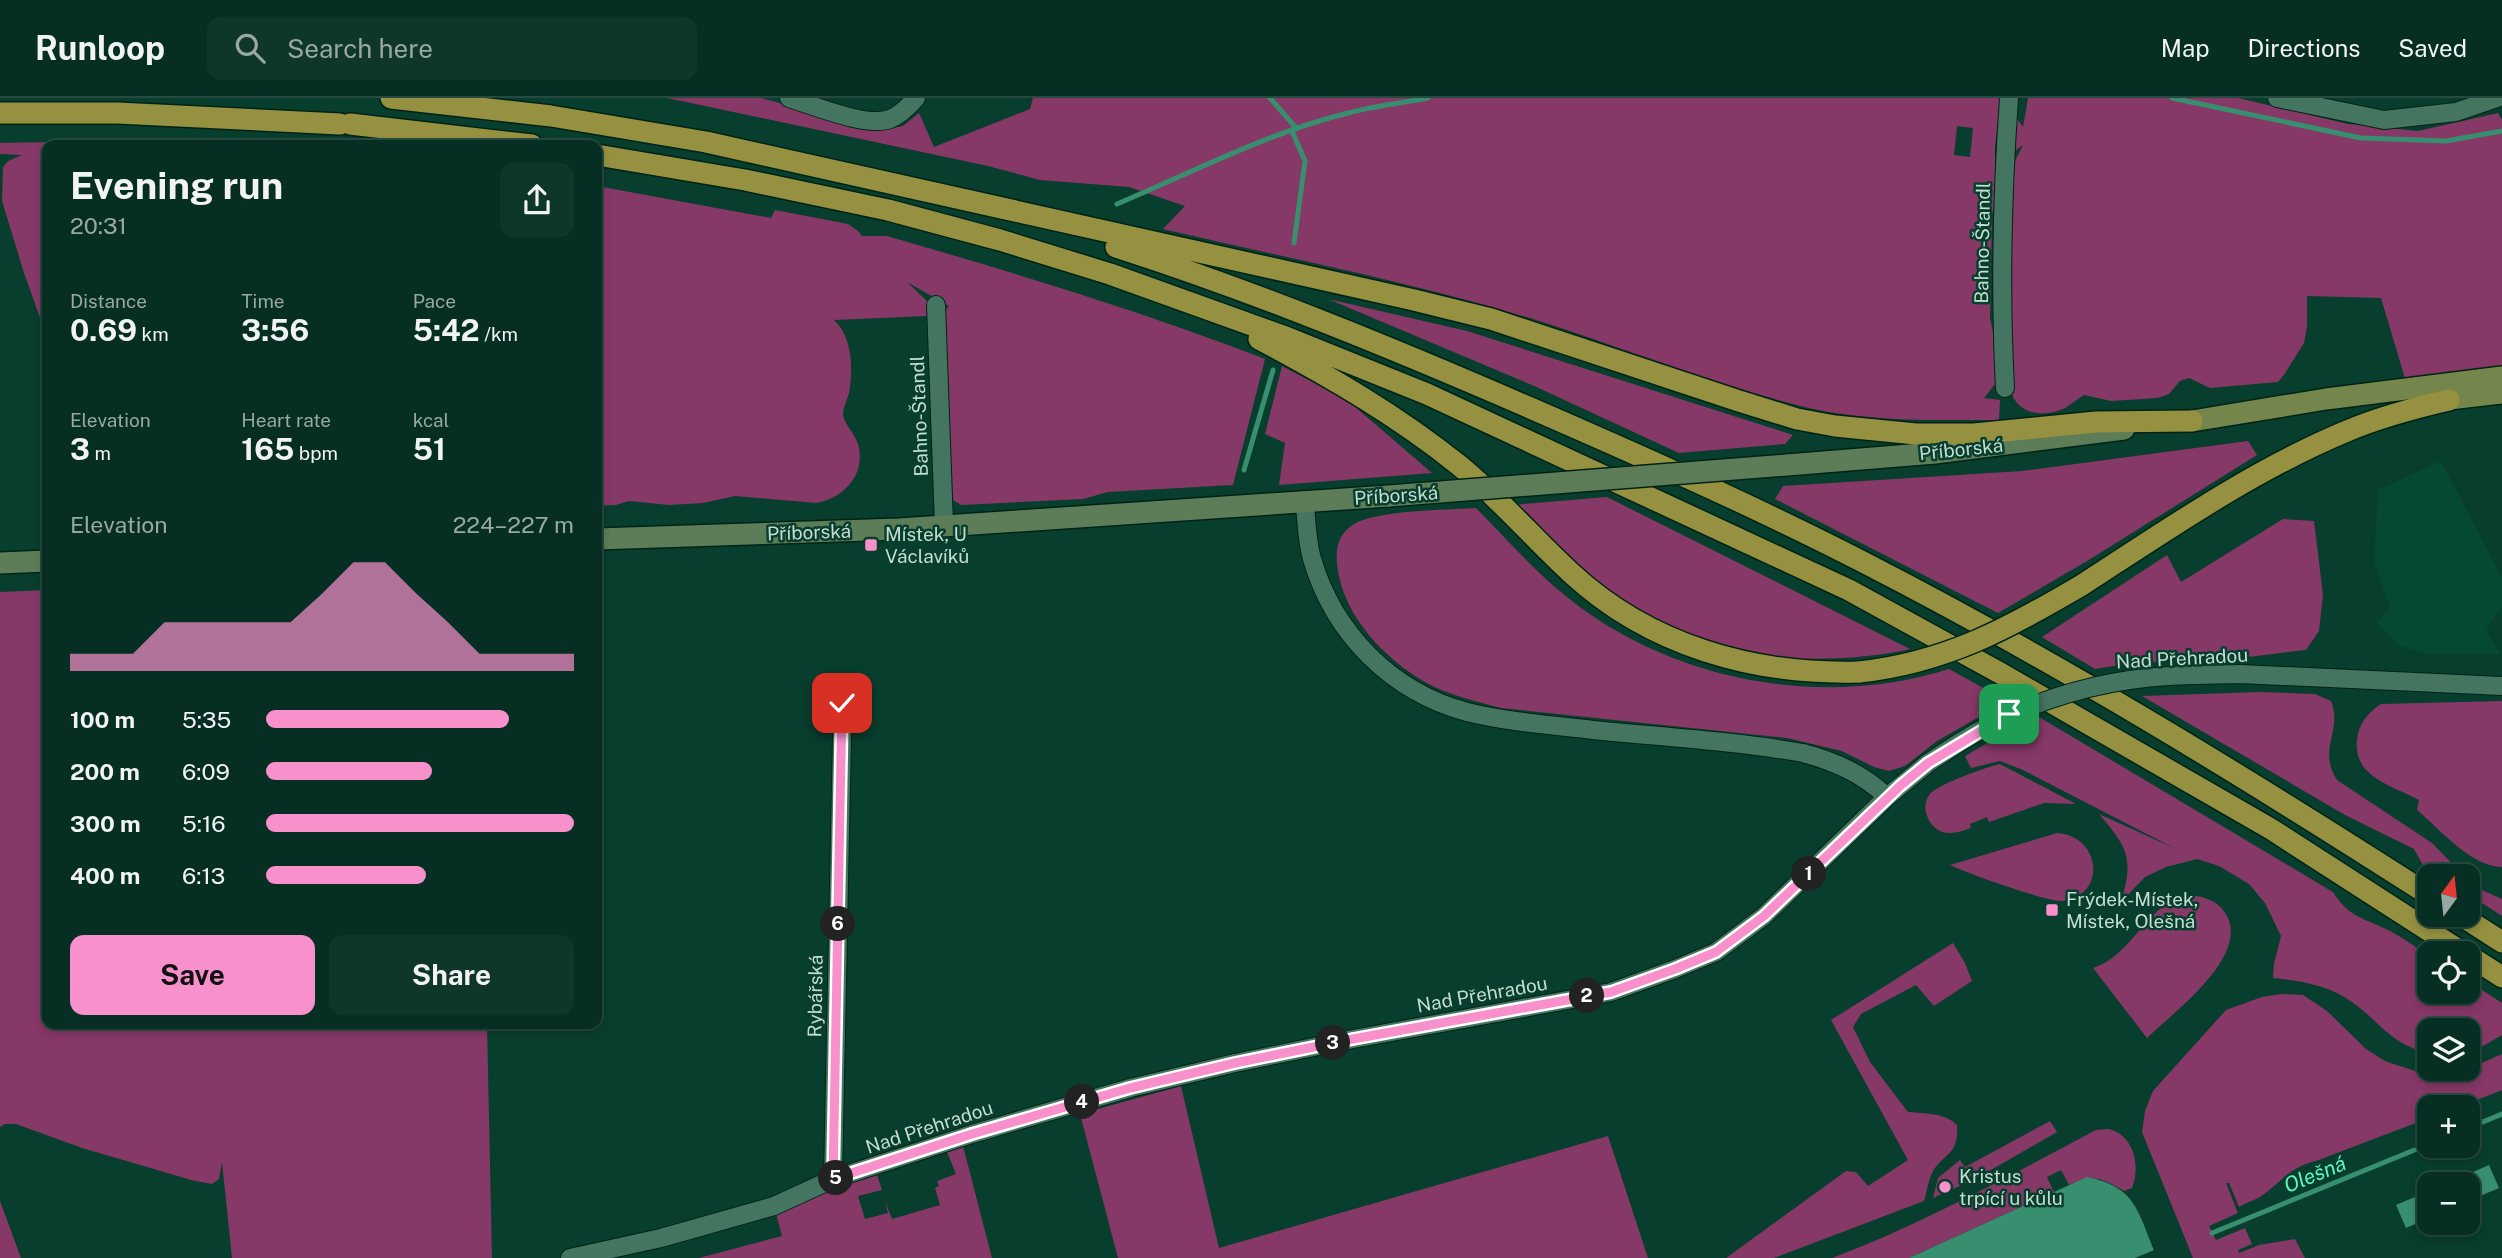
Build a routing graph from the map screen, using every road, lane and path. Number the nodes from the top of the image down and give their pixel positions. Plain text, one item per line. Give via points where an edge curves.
1 (391, 98) edge
2 (789, 98) edge
3 (916, 98) edge
4 (2010, 98) edge
5 (2277, 98) edge
6 (2497, 98) edge
7 (0, 113) edge
8 (487, 140) edge
9 (602, 156) edge
10 (959, 200) junction
11 (1110, 274) junction
12 (936, 305) dead end
13 (2502, 377) edge
14 (2005, 388) dead end
15 (2502, 393) edge
16 (2449, 400) junction
17 (2192, 421) junction
18 (1305, 502) junction
19 (944, 525) junction
20 (602, 539) edge
21 (42, 561) edge
22 (0, 563) edge
23 (2502, 686) edge
24 (843, 687) dead end
25 (1887, 797) junction
26 (2417, 887) edge
27 (2480, 928) edge
28 (2447, 941) edge
29 (2502, 942) edge
30 (2480, 963) edge
31 (2502, 977) edge
32 (833, 1179) junction
33 (570, 1258) edge

1 - 10 highway via 551,116 706,142
2 - 3 street via 869,121 890,120
4 - 14 street, Bahno-Štandl via 2000,304
5 - 6 street via 2384,120 2456,112
7 - 8 highway via 117,113 345,124
9 - 11 highway via 888,210
10 - 17 highway via 1490,319 1797,419 1835,426 1974,434 2096,422
10 - 26 highway via 1164,263 1299,311 1717,492 2020,646
11 - 16 highway, bridge via 1255,337 1397,419 1495,495 1571,573 1649,627 1706,652 1797,671 1859,672 1906,666 1952,653 2005,630 2180,521 2317,444 2381,418
11 - 28 highway via 1427,394 1849,590 2271,829
12 - 19 street, Bahno-Štandl
13 - 17 main road, Příborská
15 - 16 main road, Příborská
16 - 17 main road, Příborská
17 - 18 main road, Příborská, bridge via 1935,453
18 - 19 main road, Příborská
18 - 25 street via 1312,559 1347,632 1373,661 1420,694 1495,718 1803,753 1845,767
19 - 20 main road, Příborská
21 - 22 main road
23 - 25 street, Nad Přehradou, bridge via 2240,674 2130,679 2068,692 2009,714 1928,763
24 - 32 street, Rybářská
25 - 32 street, Nad Přehradou via 1764,916 1716,952 1675,969 1611,992 1353,1039 1143,1085
27 - 29 highway
30 - 31 highway
32 - 33 street, Nad Přehradou via 774,1206

